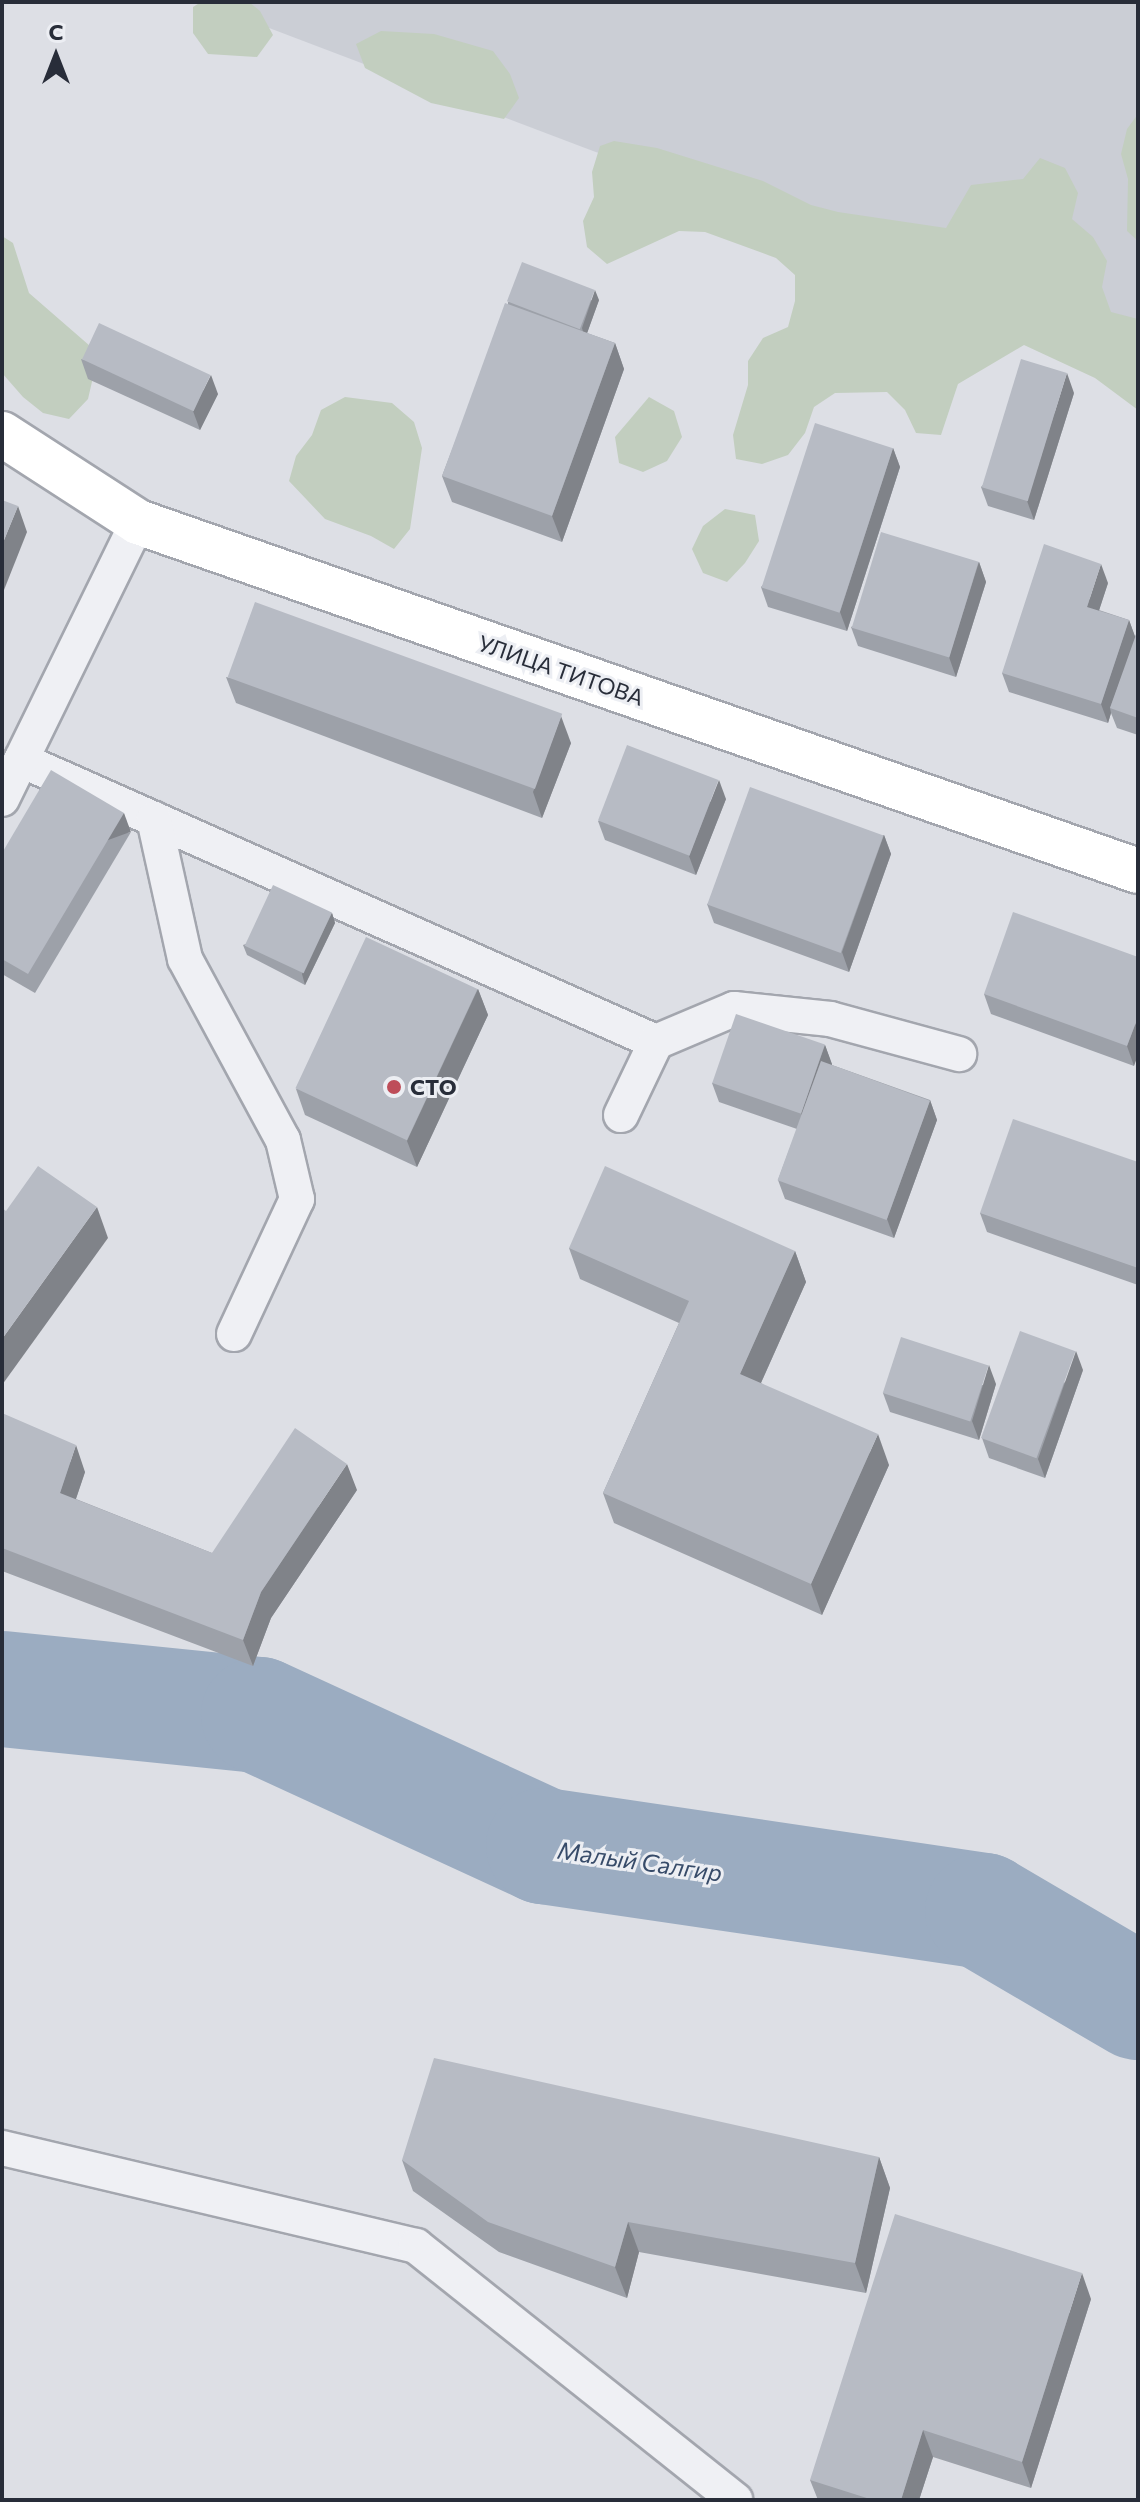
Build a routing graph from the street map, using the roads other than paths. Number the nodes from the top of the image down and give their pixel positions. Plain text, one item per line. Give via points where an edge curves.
1 (2, 434) edge
2 (138, 522) junction
3 (21, 760) junction
4 (2, 799) edge
5 (154, 819) junction
6 (1138, 871) edge
7 (656, 1042) junction
8 (959, 1054) dead end
9 (621, 1115) dead end
10 (234, 1334) dead end
11 (2, 2148) edge
12 (735, 2500) edge

1 - 2 main road, УЛИЦА ТИТОВА
2 - 3 lane
2 - 6 main road, УЛИЦА ТИТОВА
3 - 4 lane
3 - 5 lane
5 - 7 lane
5 - 10 lane via 185,959 283,1140 297,1199
7 - 8 lane via 734,1009 830,1019
7 - 9 lane
11 - 12 lane via 416,2246

